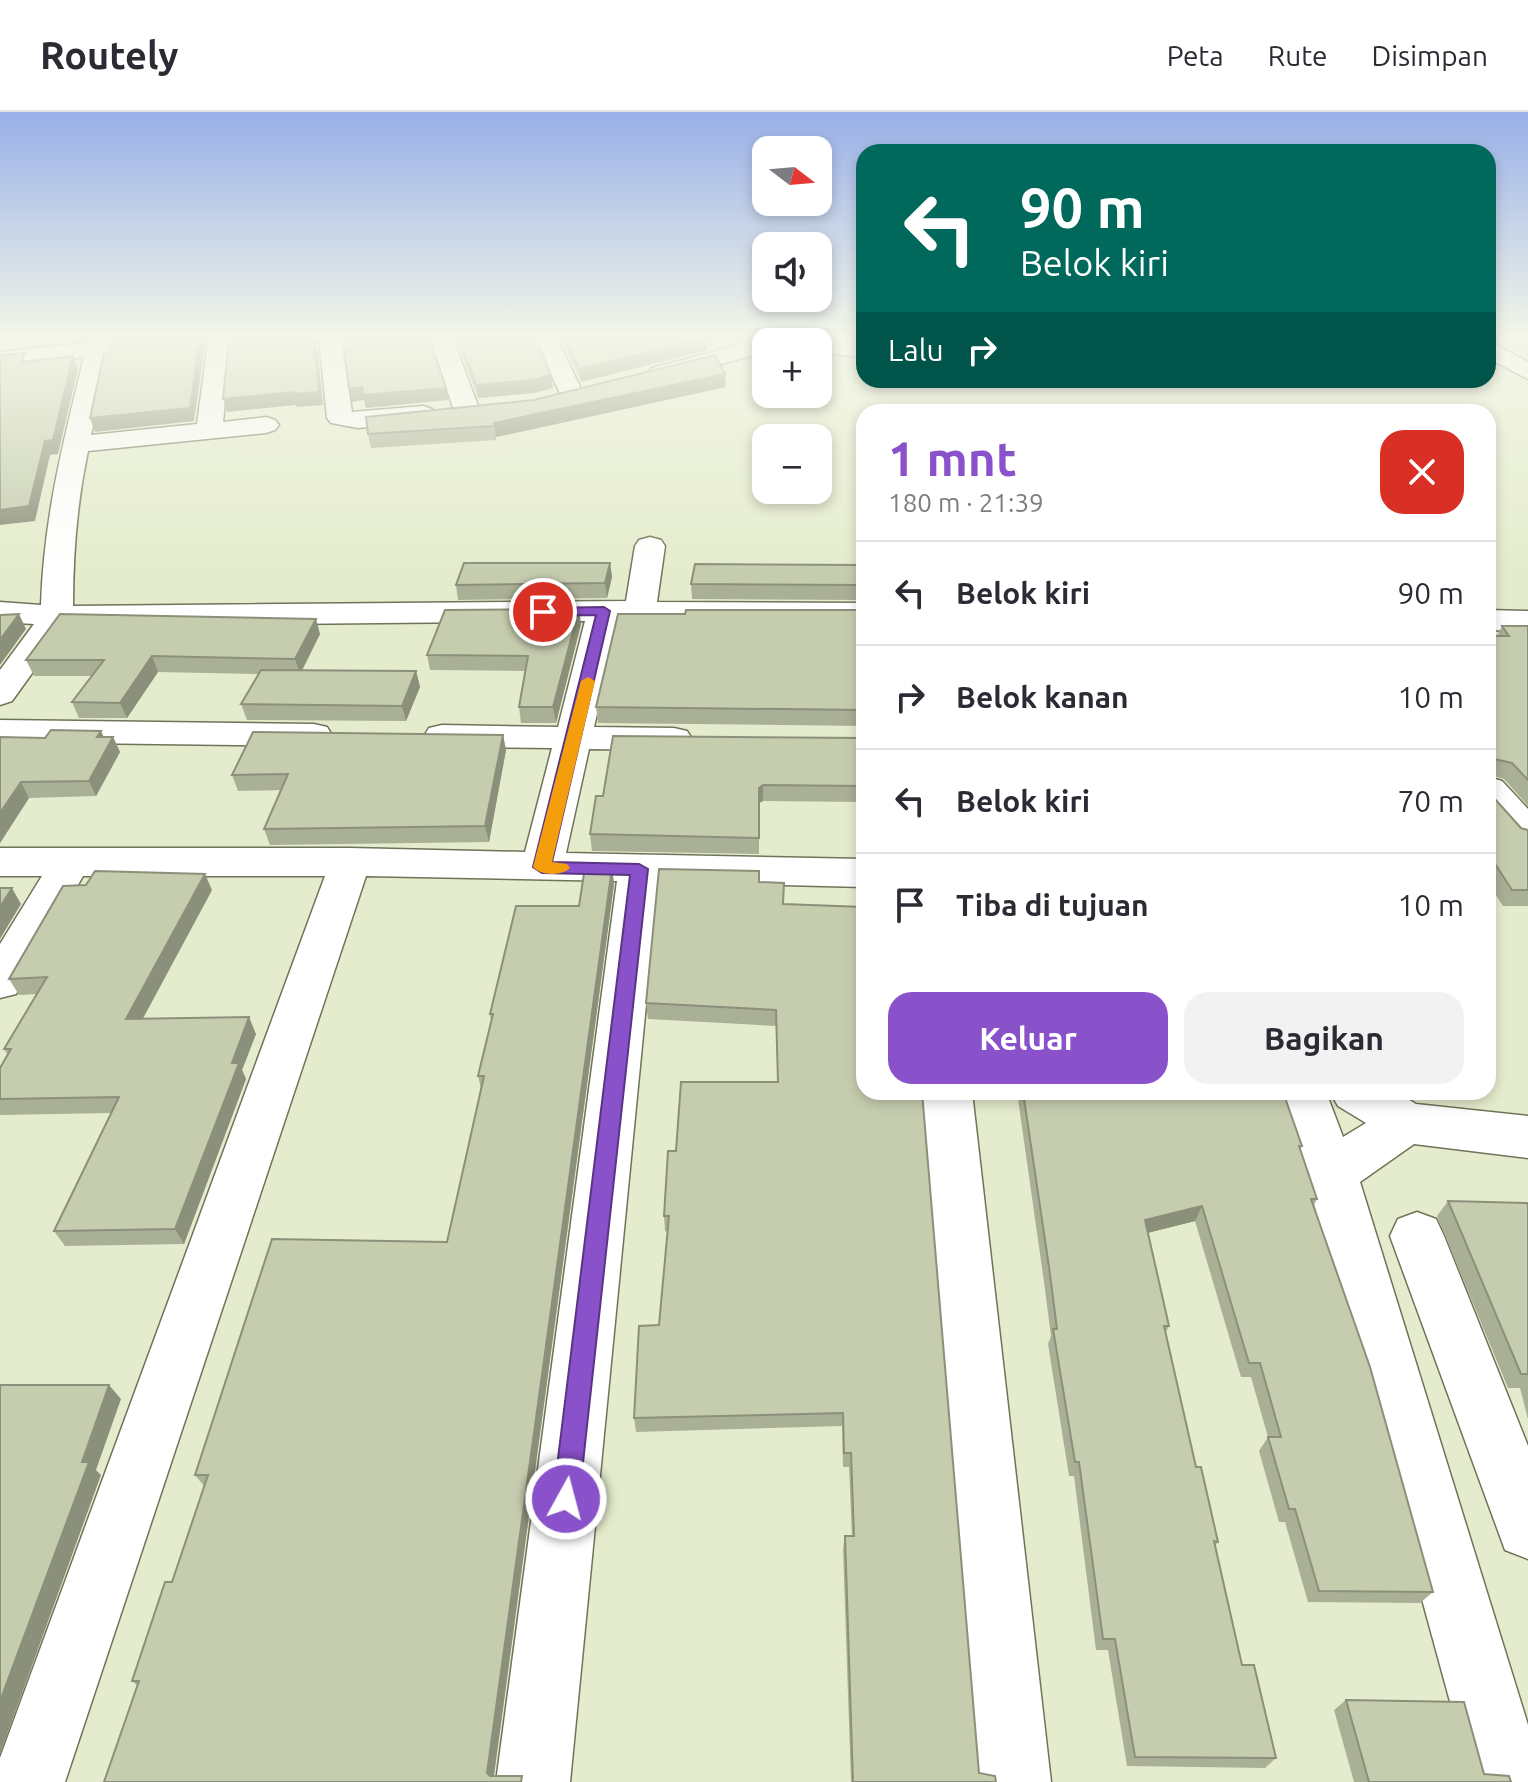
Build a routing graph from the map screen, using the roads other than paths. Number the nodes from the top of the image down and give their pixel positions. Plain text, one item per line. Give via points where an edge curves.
1 (83, 415) edge
2 (211, 415) edge
3 (340, 415) edge
4 (419, 415) edge
5 (266, 425) dead end
6 (209, 431) junction
7 (77, 444) junction
8 (650, 546) dead end
9 (622, 611) junction
10 (0, 612) edge
11 (856, 613) edge
12 (57, 616) junction
13 (1496, 620) edge
14 (1528, 621) edge
15 (0, 694) edge
16 (0, 731) edge
17 (351, 735) edge
18 (415, 736) edge
19 (575, 738) junction
20 (712, 739) edge
21 (1496, 798) edge
22 (1528, 833) edge
23 (71, 861) junction
24 (0, 862) edge
25 (350, 862) junction
26 (542, 867) junction
27 (639, 869) junction
28 (856, 873) edge
29 (0, 982) edge
30 (948, 1100) edge
31 (1304, 1100) edge
32 (1368, 1100) edge
33 (1407, 1123) junction
34 (1528, 1137) edge
35 (1332, 1175) junction
36 (1417, 1236) dead end
37 (1528, 1527) edge
38 (28, 1782) edge
39 (533, 1782) edge
40 (1014, 1782) edge
41 (1509, 1782) edge

1 - 7 street
2 - 6 street
3 - 4 street via 358,420
5 - 6 street
6 - 7 street
7 - 12 street via 58,550
8 - 9 street
9 - 11 street
9 - 12 street
9 - 19 street
10 - 12 street
12 - 15 street
13 - 14 street
16 - 17 street
18 - 19 street
19 - 20 street
19 - 26 street
21 - 22 street
23 - 24 street
23 - 25 street
23 - 29 street
25 - 26 street
25 - 38 street
26 - 27 street
27 - 28 street
27 - 39 street
30 - 40 street
31 - 35 street
32 - 33 street
33 - 34 street
33 - 35 street
35 - 41 street
36 - 37 street

